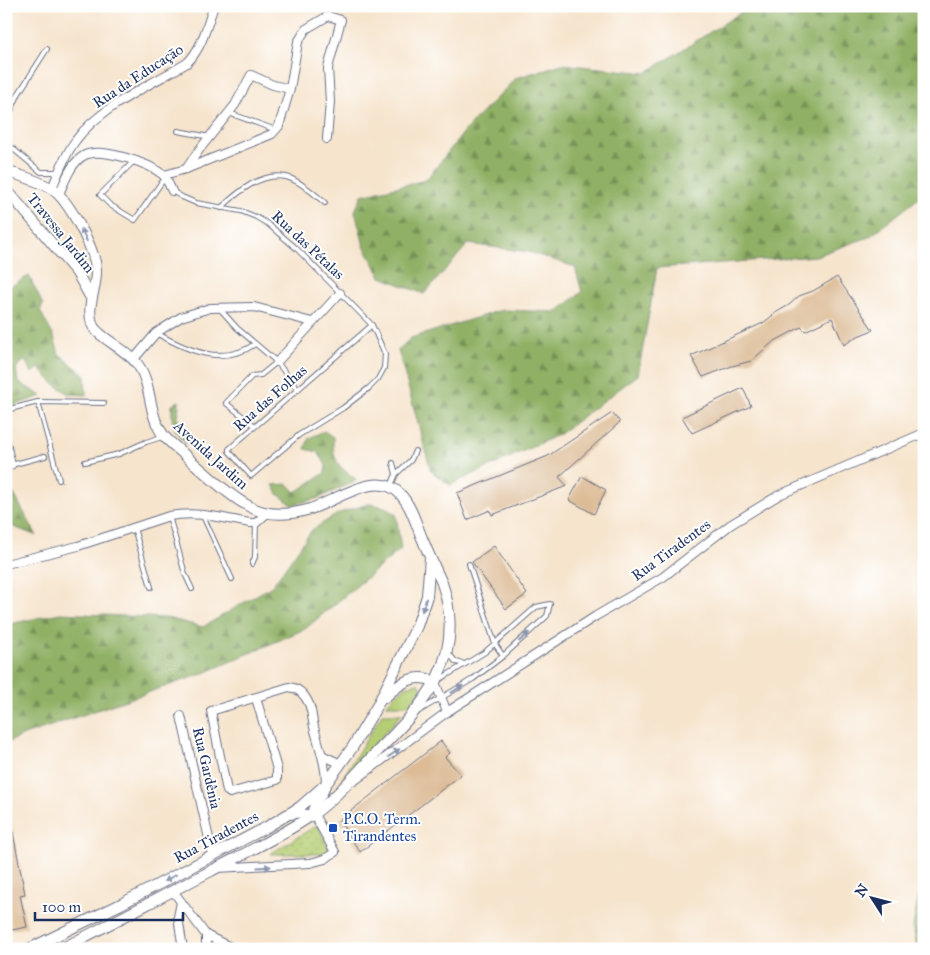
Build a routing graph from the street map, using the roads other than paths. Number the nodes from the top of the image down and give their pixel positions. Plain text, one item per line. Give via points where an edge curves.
1 (214, 6) edge
2 (48, 49) dead end
3 (290, 89) junction
4 (229, 113) junction
5 (6, 122) edge
6 (276, 130) junction
7 (178, 131) dead end
8 (210, 136) junction
9 (327, 138) dead end
10 (6, 142) edge
11 (134, 161) junction
12 (186, 169) junction
13 (6, 171) edge
14 (59, 172) junction
15 (17, 175) junction
16 (165, 177) junction
17 (6, 187) edge
18 (55, 191) junction
19 (172, 191) joint
20 (325, 203) dead end
21 (221, 208) junction
22 (95, 281) junction
23 (82, 282) junction
24 (340, 293) junction
25 (91, 298) junction
26 (219, 307) junction
27 (312, 322) junction
28 (372, 325) junction
29 (156, 333) junction
30 (255, 344) junction
31 (134, 359) junction
32 (277, 362) junction
33 (298, 390) junction
34 (38, 402) junction
35 (104, 403) dead end
36 (343, 408) joint
37 (6, 410) edge
38 (255, 426) junction
39 (924, 433) edge
40 (165, 436) junction
41 (6, 443) edge
42 (415, 451) dead end
43 (45, 456) dead end
44 (85, 462) dead end
45 (393, 464) dead end
46 (11, 465) joint
47 (396, 474) junction
48 (59, 480) dead end
49 (391, 486) junction
50 (267, 513) junction
51 (202, 514) junction
52 (169, 516) junction
53 (256, 523) junction
54 (134, 528) junction
55 (430, 557) junction
56 (6, 564) edge
57 (252, 564) dead end
58 (469, 564) dead end
59 (232, 580) dead end
60 (151, 586) dead end
61 (192, 589) dead end
62 (495, 644) junction
63 (447, 651) junction
64 (503, 656) junction
65 (465, 664) junction
66 (436, 682) junction
67 (256, 698) junction
68 (442, 698) junction
69 (377, 706) junction
70 (447, 712) junction
71 (414, 713) junction
72 (181, 716) dead end
73 (322, 755) junction
74 (341, 764) junction
75 (326, 784) junction
76 (340, 792) junction
77 (312, 815) junction
78 (287, 816) junction
79 (213, 856) junction
80 (215, 868) junction
81 (173, 891) junction
82 (181, 902) junction
83 (206, 935) junction
84 (44, 945) edge
85 (30, 949) edge
86 (62, 949) edge
87 (183, 949) edge
88 (206, 949) edge
89 (234, 949) edge

1 - 14 street, Rua da Educação via 195,55 90,124 68,151
2 - 5 lane via 18,93
3 - 4 street via 251,75
3 - 6 street
3 - 9 street via 298,42 303,33 328,16 341,20 328,68
4 - 6 lane
4 - 8 street
6 - 12 street
7 - 8 lane
8 - 12 street
10 - 14 lane via 41,172
11 - 16 street
11 - 16 lane via 100,195 135,220
11 - 18 street via 101,152 84,156
12 - 16 street
13 - 15 street
14 - 18 street, Rua da Educação
15 - 17 street via 11,177
15 - 18 street
16 - 19 street, Rua das Pétalas
17 - 23 street, Travessa Jardim
22 -> 18 street, Avenida Jardim via 96,268 91,251 74,215
19 - 21 lane, Rua das Pétalas via 196,203
20 - 21 lane via 311,190 288,177 272,176 254,182
21 - 24 lane, Rua das Pétalas via 256,216 268,224
22 - 23 street via 90,284
22 - 25 street, Avenida Jardim
23 - 25 street, Travessa Jardim
24 - 27 street
24 - 28 lane, Rua das Pétalas
25 - 31 street, Avenida Jardim via 95,329
26 - 27 street via 254,307
26 - 29 street via 181,317
26 - 30 lane
27 - 32 street
28 - 33 lane, Rua das Folhas
28 - 36 lane, Rua das Pétalas via 385,354 384,368 369,388
29 - 30 lane via 187,349 206,354 240,353
29 - 31 street
30 - 32 lane
31 - 40 street, Avenida Jardim via 141,370 155,418
32 - 33 lane
32 - 38 lane via 261,375 252,376 226,402
33 - 38 lane, Rua das Folhas
34 - 35 lane
34 - 37 lane
34 - 48 lane
36 - 38 lane, Rua das Folhas via 299,435 252,476 229,450
39 - 70 street, Rua Tiradentes via 778,495 663,577
40 - 44 lane via 119,454
40 - 50 street, Avenida Jardim via 226,491
41 - 46 street
42 - 47 lane via 411,460
43 - 46 lane
45 - 47 lane
47 - 49 lane
49 - 50 street, Avenida Jardim via 381,483 364,486 307,510
49 - 55 street via 407,504
50 - 53 street
51 - 52 street
51 - 53 street
51 - 59 lane
52 - 54 street
52 - 61 lane
53 - 57 lane
54 - 56 street
54 - 60 lane
55 - 63 street via 448,606
55 -> 69 street via 424,608
58 - 62 lane
62 - 64 lane
64 -> 62 lane, Rua Tiradentes via 547,616 550,604 536,607
62 - 65 lane
63 - 65 lane via 453,659
63 - 66 street
68 -> 64 lane, Rua Tiradentes
65 - 66 lane
66 - 68 street
66 - 69 street via 421,677 410,679 393,689
66 - 71 street, Rua Tiradentes
67 - 67 street via 277,769 277,780 230,793 210,712
67 - 73 street via 289,687 300,691 309,704
68 - 70 street
68 - 71 lane, Rua Tiradentes
69 - 74 street, Rua Tiradentes
76 -> 70 street, Rua Tiradentes
71 - 76 street, Rua Tiradentes
72 - 79 street, Rua Gardênia
73 - 74 street
73 - 75 street
74 - 75 street, Rua Tiradentes
75 - 77 street via 322,796 312,808
75 - 78 street, Rua Tiradentes
76 - 77 street, Rua Tiradentes
77 - 78 street
77 - 80 street, Rua Tiradentes
80 -> 77 street, Rua Tiradentes via 310,863 325,859 336,852
78 - 79 street, Rua Tiradentes
79 -> 84 street, Rua Tiradentes
80 - 81 street, Rua Tiradentes
81 - 82 street
81 - 86 street, Rua Tiradentes
82 - 83 street
82 - 87 street via 178,916
83 - 88 street
83 - 89 street
84 - 85 street, Rua Tiradentes

